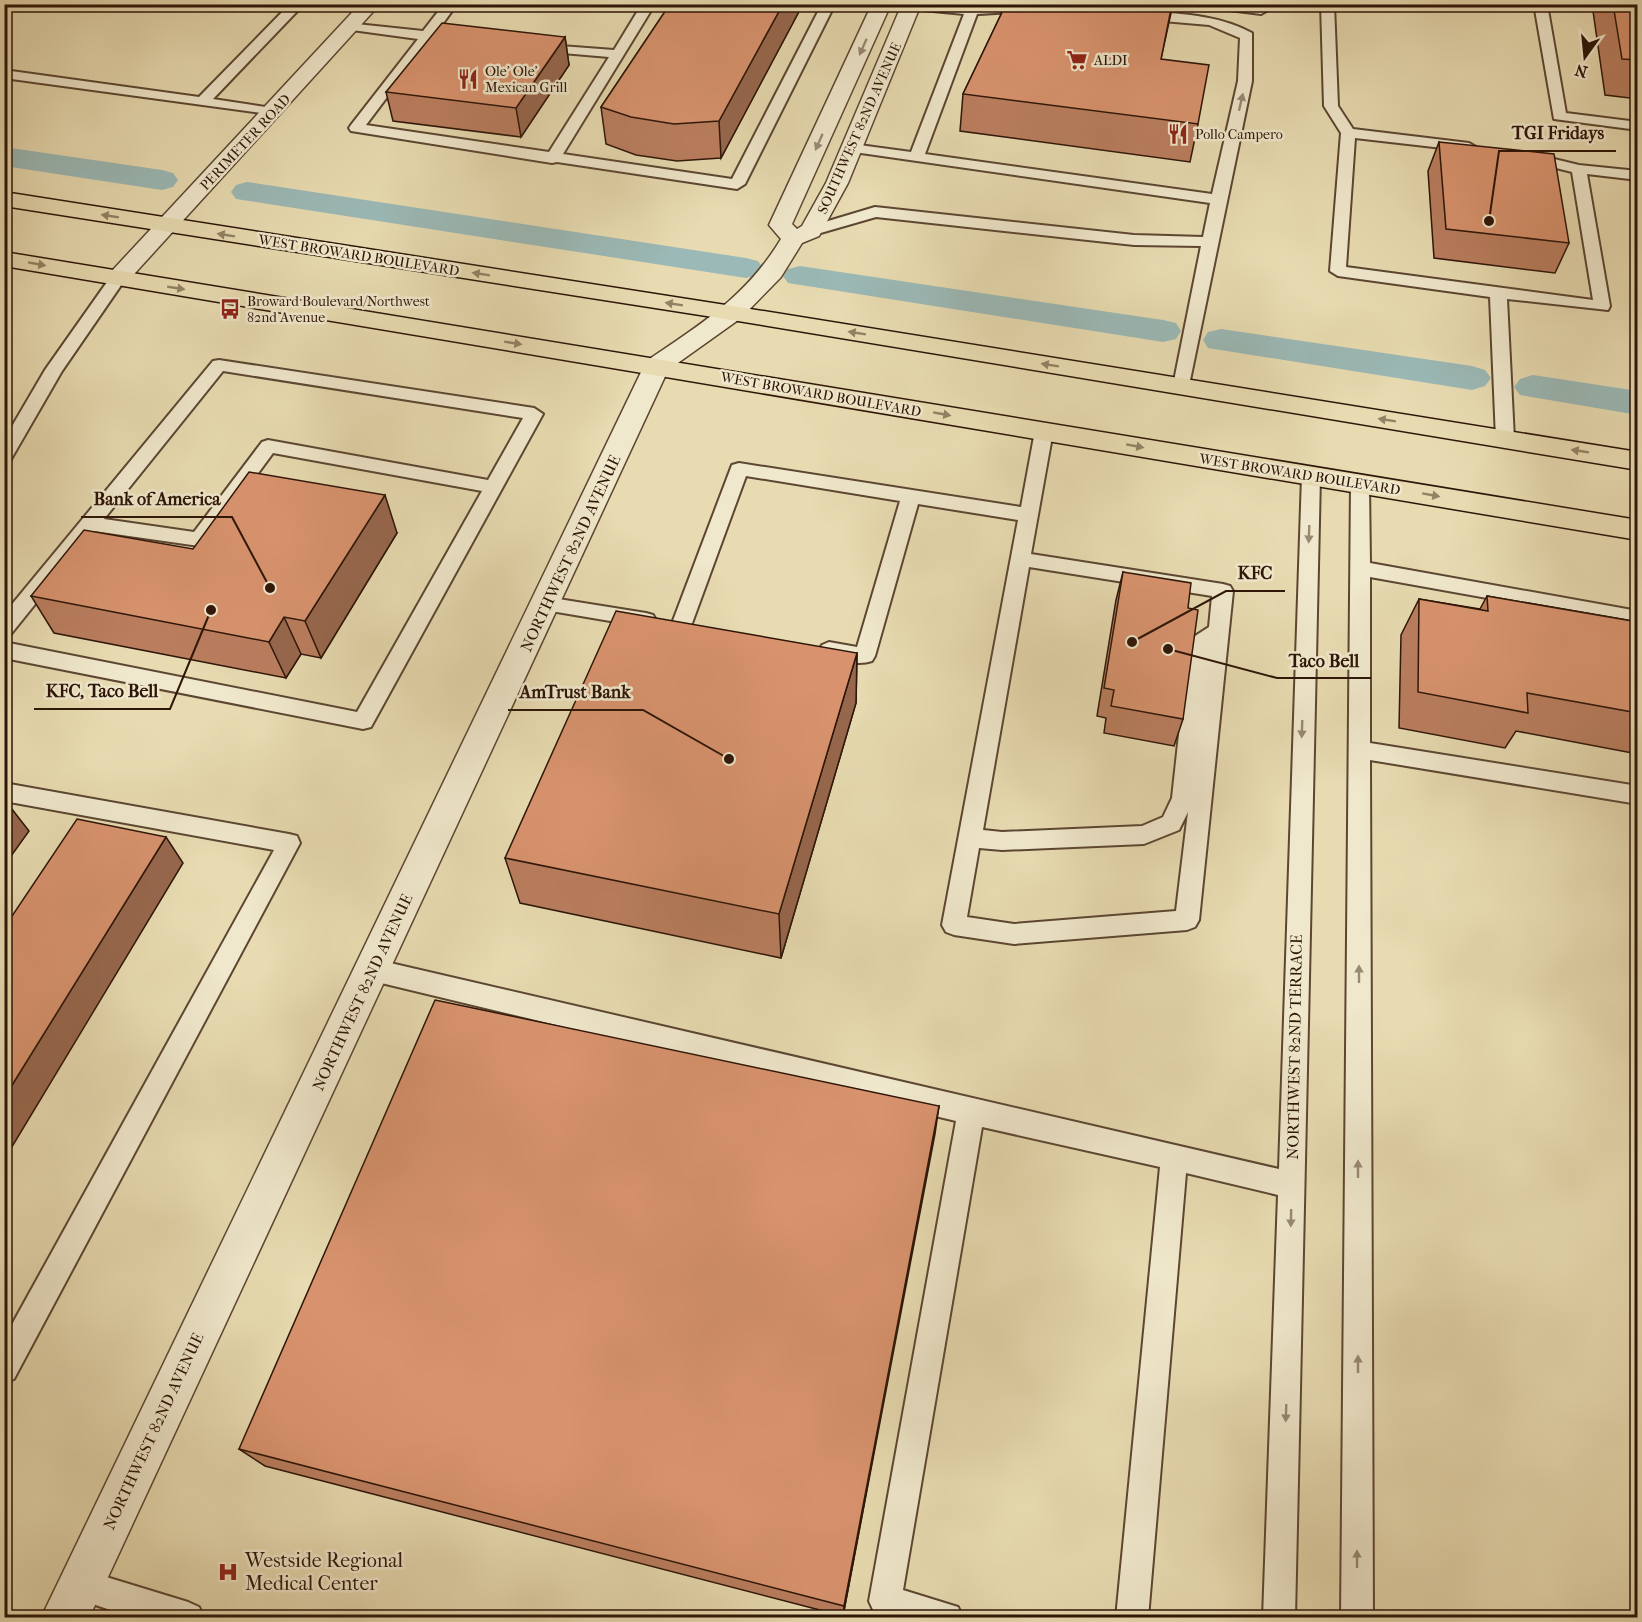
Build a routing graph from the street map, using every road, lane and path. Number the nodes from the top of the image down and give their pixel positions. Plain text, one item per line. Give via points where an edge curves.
1 (298, 4) edge
2 (371, 4) edge
3 (451, 4) edge
4 (649, 4) edge
5 (829, 4) edge
6 (882, 4) edge
7 (1213, 4) edge
8 (1261, 4) edge
9 (1327, 4) edge
10 (1540, 4) edge
11 (912, 5) edge
12 (1020, 5) edge
13 (1054, 8) edge
14 (972, 11) junction
15 (1123, 13) edge
16 (352, 26) junction
17 (426, 36) junction
18 (448, 38) edge
19 (528, 45) edge
20 (618, 54) junction
21 (4, 74) edge
22 (843, 89) junction
23 (875, 93) junction
24 (202, 102) junction
25 (273, 112) junction
26 (1638, 126) edge
27 (1348, 133) junction
28 (852, 148) junction
29 (1489, 150) edge
30 (1512, 153) edge
31 (916, 157) junction
32 (552, 159) junction
33 (1579, 169) junction
34 (1638, 176) edge
35 (4, 199) edge
36 (1218, 200) junction
37 (168, 226) junction
38 (802, 235) junction
39 (1211, 242) junction
40 (4, 259) edge
41 (118, 278) junction
42 (1498, 293) junction
43 (732, 313) junction
44 (657, 366) junction
45 (1182, 386) junction
46 (1044, 431) junction
47 (1505, 439) junction
48 (4, 456) edge
49 (1638, 461) edge
50 (1311, 476) junction
51 (1360, 484) junction
52 (493, 487) junction
53 (911, 496) junction
54 (1030, 515) junction
55 (89, 524) junction
56 (1638, 530) edge
57 (1021, 559) junction
58 (1361, 568) junction
59 (546, 604) junction
60 (1638, 618) edge
61 (681, 626) junction
62 (4, 629) edge
63 (704, 630) edge
64 (1219, 631) junction
65 (808, 646) edge
66 (4, 650) edge
67 (1360, 750) junction
68 (4, 792) edge
69 (1638, 795) edge
70 (971, 838) junction
71 (373, 970) junction
72 (971, 1112) junction
73 (1174, 1158) junction
74 (1292, 1185) junction
75 (4, 1369) edge
76 (72, 1601) edge
77 (188, 1617) edge
78 (947, 1617) edge
79 (1132, 1617) edge
80 (1279, 1617) edge
81 (1357, 1617) edge

1 - 24 lane
2 - 16 street, PERIMETER ROAD
3 - 17 lane
4 - 20 lane
5 - 32 lane via 737,184
6 -> 22 street, SOUTHWEST 82ND AVENUE
7 - 8 lane via 1261,10
9 - 27 lane via 1331,106
10 - 26 lane via 1559,116
11 - 14 lane
11 - 23 street, SOUTHWEST 82ND AVENUE
12 - 13 lane
12 - 14 lane
14 - 31 lane
36 -> 15 lane via 1245,81 1246,36 1214,21
16 - 17 lane
16 - 25 street, PERIMETER ROAD
17 - 18 lane
17 - 32 lane via 356,128
19 - 20 lane
20 - 32 lane
21 - 24 lane
22 - 23 street
22 -> 38 street, SOUTHWEST 82ND AVENUE via 780,225
23 - 28 street, SOUTHWEST 82ND AVENUE
24 - 25 lane
25 - 37 street, PERIMETER ROAD
27 - 29 lane
27 - 42 lane via 1338,271
28 - 31 lane
28 - 38 street, SOUTHWEST 82ND AVENUE
30 - 33 lane
31 - 36 lane
33 - 34 lane
33 - 42 lane via 1602,306
37 -> 35 main road, WEST BROWARD BOULEVARD
36 - 39 lane
37 - 41 street, PERIMETER ROAD
43 -> 37 main road, WEST BROWARD BOULEVARD
38 - 39 lane via 875,212 1134,240
38 - 43 street, SOUTHWEST 82ND AVENUE via 774,272
39 - 45 lane
40 -> 41 main road, WEST BROWARD BOULEVARD
41 -> 44 main road, WEST BROWARD BOULEVARD
41 - 48 lane via 54,370
42 - 47 lane
43 - 44 street, SOUTHWEST 82ND AVENUE
45 -> 43 main road, WEST BROWARD BOULEVARD
44 -> 46 main road, WEST BROWARD BOULEVARD
44 - 59 street, NORTHWEST 82ND AVENUE
47 -> 45 main road, WEST BROWARD BOULEVARD
46 -> 50 main road, WEST BROWARD BOULEVARD
46 - 54 lane
49 -> 47 main road, WEST BROWARD BOULEVARD
50 - 51 main road, WEST BROWARD BOULEVARD
50 -> 74 lane, NORTHWEST 82ND TERRACE
51 -> 56 main road, WEST BROWARD BOULEVARD
51 - 58 lane
52 - 55 lane via 268,446 199,539
52 - 55 lane via 534,414 219,365
52 - 66 lane via 363,721
53 - 54 lane
53 - 61 lane via 740,469
53 - 65 lane via 865,656
54 - 57 lane
55 - 62 lane
57 - 64 lane via 1223,591
57 - 70 lane
58 - 60 lane
58 - 67 lane
59 - 61 lane
59 - 71 street, NORTHWEST 82ND AVENUE
61 - 63 lane
64 - 70 lane via 1198,644 1183,798 1171,823 1143,835 1002,841
64 - 70 lane via 1186,920 1014,934 954,925
67 - 69 lane
81 -> 67 lane
68 - 75 lane via 289,843
71 - 72 lane
71 - 76 street, NORTHWEST 82ND AVENUE
72 - 73 lane
72 - 78 lane via 885,1601
73 - 74 lane
73 - 79 lane
74 -> 80 lane, NORTHWEST 82ND TERRACE
76 - 77 lane

